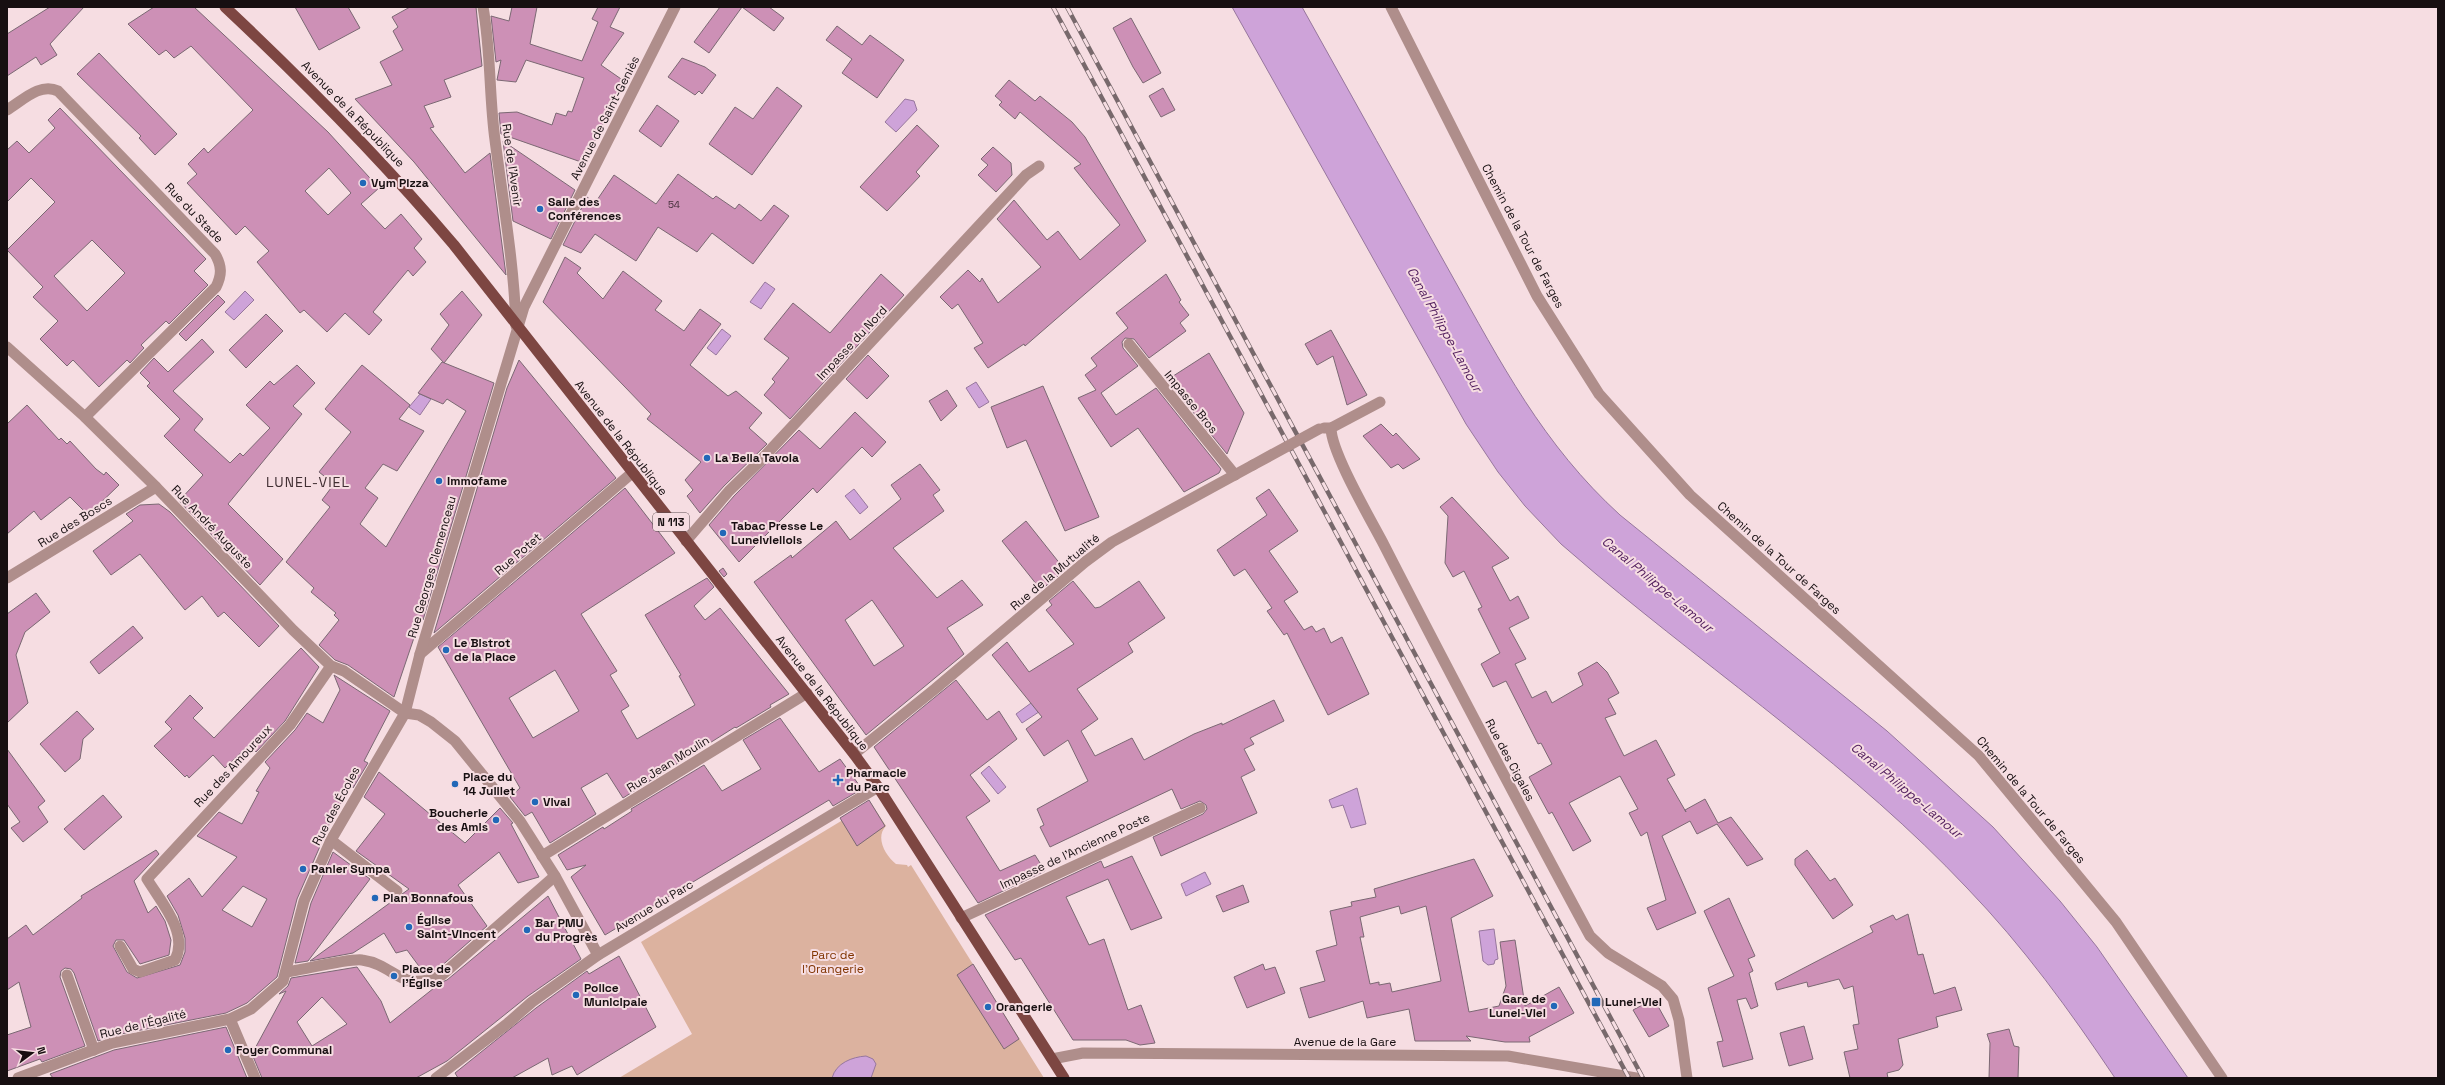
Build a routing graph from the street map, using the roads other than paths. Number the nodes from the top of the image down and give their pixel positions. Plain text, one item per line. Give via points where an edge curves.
1 (225, 7) edge
2 (483, 7) edge
3 (675, 7) edge
4 (1391, 7) edge
5 (7, 110) edge
6 (1039, 166) dead end
7 (516, 326) junction
8 (1129, 344) dead end
9 (7, 347) edge
10 (1380, 402) dead end
11 (85, 417) junction
12 (1331, 428) junction
13 (632, 473) junction
14 (1234, 475) junction
15 (156, 487) junction
16 (686, 541) junction
17 (7, 578) edge
18 (420, 654) junction
19 (331, 666) junction
20 (808, 693) junction
21 (405, 713) junction
22 (854, 754) junction
23 (878, 787) junction
24 (1200, 808) dead end
25 (331, 840) junction
26 (542, 856) junction
27 (555, 876) junction
28 (397, 891) dead end
29 (961, 918) junction
30 (120, 946) dead end
31 (598, 955) junction
32 (286, 972) junction
33 (67, 975) dead end
34 (230, 1019) junction
35 (94, 1050) junction
36 (1052, 1059) junction
37 (18, 1078) edge
38 (255, 1078) edge
39 (436, 1078) edge
40 (1064, 1078) edge
41 (1636, 1078) edge
42 (1688, 1078) edge
43 (2222, 1078) edge

1 - 7 main road, Avenue de la République / N 113 via 309,86 396,177 454,245
2 - 7 street, Rue de l'Avenir via 488,32 495,139 515,276
3 - 7 street, Avenue de Saint-Geniès
4 - 43 street, Chemin de la Tour de Farges via 1537,296 1599,394 1690,495 1979,756 2116,922
5 - 11 street, Rue du Stade via 40,89 52,88 58,91 219,261 221,270 216,287
6 - 16 street, Impasse du Nord via 1026,174 729,491
7 - 13 main road, Avenue de la République / N 113
7 - 18 street, Rue Georges Clemenceau
8 - 14 street, Impasse Bros
9 - 11 street, Rue André Auguste
10 - 12 street, Rue de la Mutualité
11 - 15 street, Rue André Auguste
12 - 14 street, Rue de la Mutualité, bridge via 1319,429
12 - 42 street, Rue des Cigales via 1331,438 1358,494 1590,936 1608,953 1662,986 1672,998 1679,1020
13 - 16 main road, Avenue de la République / N 113
13 - 18 street, Rue Potet
14 - 22 street, Rue de la Mutualité via 1112,542
15 - 17 street, Rue des Boscs
15 - 19 street, Rue André Auguste via 293,630
16 - 20 main road, Avenue de la République / N 113
18 - 21 street
19 - 21 street, Rue André Auguste
19 - 30 street, Rue des Amoureux via 290,725 147,879 178,933 180,941 175,960 140,972 133,969
20 - 22 main road, Avenue de la République / N 113
20 - 26 street, Rue Jean Moulin
21 - 25 street, Rue des Écoles
21 - 26 street via 431,722 455,741 520,821
22 - 23 main road, Avenue de la République / N 113
23 - 29 main road, Avenue de la République / N 113
23 - 31 street, Avenue du Parc
24 - 29 street, Impasse de l'Ancienne Poste
25 - 28 street
25 - 32 street, Rue des Écoles via 304,901
26 - 27 street
27 - 31 street
27 - 32 street via 442,975 428,981 401,979 376,964 361,959
29 - 36 main road, Avenue de la République / N 113
31 - 39 street, Avenue du Parc via 532,1002
32 - 34 street, Rue des Écoles via 283,981 274,991 251,1009
33 - 35 street
34 - 35 street, Rue de l'Égalité via 147,1035
34 - 38 street
35 - 37 street, Rue de l'Égalité
36 - 40 main road, Avenue de la République / N 113
36 - 41 street, Avenue de la Gare via 1083,1053 1508,1056

